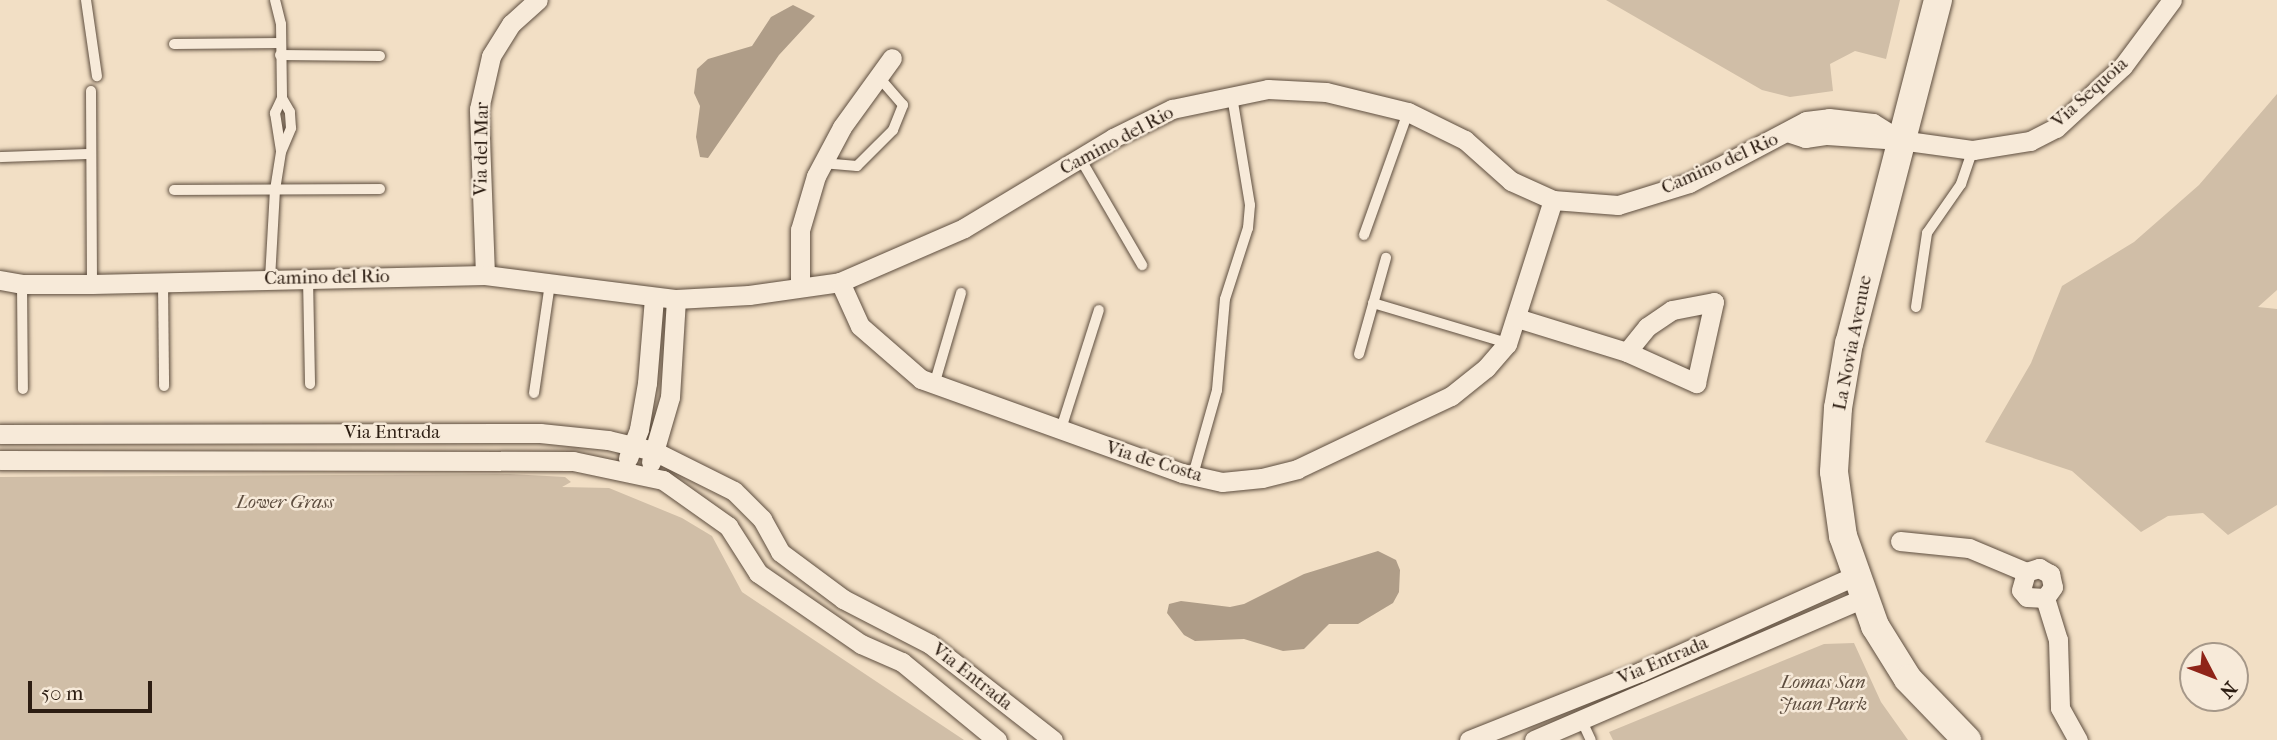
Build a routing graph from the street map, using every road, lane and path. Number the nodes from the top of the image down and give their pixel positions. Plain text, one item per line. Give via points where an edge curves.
1 (86, 0) edge
2 (275, 0) edge
3 (538, 0) edge
4 (1938, 0) edge
5 (2172, 0) edge
6 (280, 43) junction
7 (174, 44) dead end
8 (280, 55) junction
9 (380, 56) dead end
10 (892, 58) dead end
11 (877, 75) junction
12 (97, 76) dead end
13 (91, 91) dead end
14 (1232, 94) junction
15 (1408, 112) junction
16 (1900, 140) junction
17 (1973, 150) junction
18 (90, 154) junction
19 (0, 157) edge
20 (1080, 158) junction
21 (821, 163) junction
22 (380, 189) dead end
23 (174, 190) dead end
24 (275, 190) junction
25 (1553, 200) junction
26 (1364, 235) dead end
27 (1386, 258) dead end
28 (1142, 265) dead end
29 (485, 275) junction
30 (308, 277) junction
31 (270, 279) junction
32 (0, 280) edge
33 (163, 282) junction
34 (840, 282) junction
35 (550, 283) junction
36 (22, 284) junction
37 (92, 284) junction
38 (800, 286) junction
39 (961, 293) dead end
40 (654, 297) junction
41 (676, 299) junction
42 (1373, 303) junction
43 (1916, 307) dead end
44 (1099, 310) dead end
45 (1517, 318) junction
46 (1507, 344) junction
47 (1627, 352) junction
48 (1359, 354) dead end
49 (310, 384) dead end
50 (934, 385) junction
51 (164, 386) dead end
52 (23, 389) dead end
53 (534, 393) dead end
54 (1060, 432) junction
55 (0, 434) edge
56 (632, 447) junction
57 (654, 451) junction
58 (0, 460) edge
59 (624, 470) junction
60 (1193, 475) junction
61 (646, 476) junction
62 (762, 519) junction
63 (736, 539) junction
64 (1900, 541) dead end
65 (1859, 587) junction
66 (886, 620) junction
67 (870, 650) junction
68 (1573, 698) junction
69 (1581, 719) junction
70 (997, 740) edge
71 (1053, 740) edge
72 (1469, 740) edge
73 (1534, 740) edge
74 (1591, 740) edge
75 (1967, 740) edge
76 (2078, 740) edge

1 - 12 lane
2 - 6 lane
3 - 29 street, Via del Mar via 511,24 491,56 479,108
4 - 16 main road, La Novia Avenue
5 - 17 street, Via Sequoia via 2123,66 2056,128 2030,141
6 - 7 lane
6 - 8 lane
8 - 9 lane
8 - 24 lane via 282,98 291,128 281,152
10 - 11 street
11 - 21 street
11 - 21 lane via 903,105 893,130 857,166
13 - 18 lane
14 - 15 street, Camino del Rio via 1268,89 1326,92
14 - 20 street, Camino del Rio via 1172,109
14 - 60 lane via 1250,205 1248,228 1225,299 1217,390
15 - 25 street, Camino del Rio via 1465,140 1511,181
15 - 26 lane
16 - 17 street, Via Sequoia
16 - 25 street, Camino del Rio via 1828,126 1805,138 1790,133 1689,183 1618,205
16 - 65 main road, La Novia Avenue via 1849,343 1838,408 1834,472 1843,536
17 - 43 lane via 1961,184 1927,233
18 - 19 lane
18 - 37 lane
20 - 28 lane
20 - 34 street, Camino del Rio via 964,228
21 - 38 street via 800,230
22 - 24 lane
23 - 24 lane
24 - 31 lane
25 - 45 street, Via de Costa
27 - 42 lane
29 - 30 street, Camino del Rio
29 - 35 street, Camino del Rio
30 - 31 street, Camino del Rio
30 - 49 lane
31 - 33 street, Camino del Rio
32 - 36 street, Camino del Rio
33 - 37 street, Camino del Rio
33 - 51 lane
34 - 38 street, Camino del Rio
34 - 50 street, Via de Costa via 860,326
35 - 40 street, Camino del Rio
35 - 53 lane
36 - 37 street, Camino del Rio
36 - 52 lane
38 - 41 street, Camino del Rio via 749,295
39 - 50 lane
40 - 41 street, Camino del Rio
40 - 56 street via 647,383
41 - 57 street via 670,397
42 - 46 lane
42 - 48 lane
44 - 54 lane
45 - 46 street, Via de Costa
45 - 47 street
46 - 60 street, Via de Costa via 1451,396 1297,469 1222,482
47 - 47 street via 1696,383 1714,302 1672,310 1647,327
50 - 54 street, Via de Costa
54 - 60 street, Via de Costa
55 - 56 street, Via Entrada via 540,433
56 - 57 street, Via Entrada
56 - 59 street
57 - 61 street
57 - 62 street, Via Entrada via 734,491
58 - 59 street, Via Entrada via 573,460
59 - 61 street, Via Entrada
61 - 63 street, Via Entrada via 663,480 715,515
62 - 63 street
62 - 66 street, Via Entrada via 780,552 843,599
63 - 67 street, Via Entrada via 758,573
64 - 76 street via 1969,548 2026,572 2021,590 2027,597 2045,598 2058,640 2060,708
65 - 68 street, Via Entrada
65 - 69 street, Via Entrada
65 - 75 main road, La Novia Avenue via 1908,679
66 - 67 street
66 - 71 street, Via Entrada via 930,644
67 - 70 street, Via Entrada via 902,662
68 - 69 street
68 - 72 street, Via Entrada
69 - 73 street, Via Entrada
69 - 74 lane

